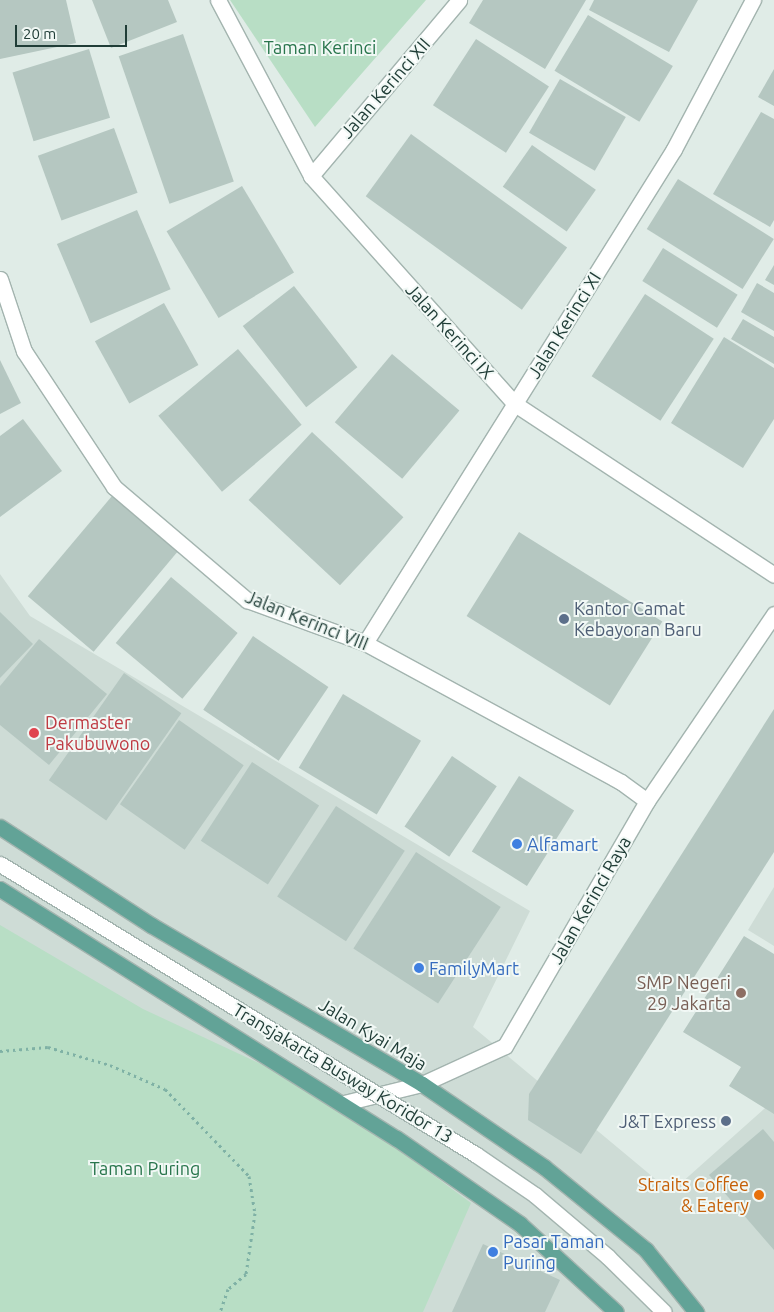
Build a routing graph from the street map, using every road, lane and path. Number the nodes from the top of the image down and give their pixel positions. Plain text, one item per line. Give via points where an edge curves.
1 (218, 0) edge
2 (459, 0) edge
3 (753, 0) edge
4 (311, 176) junction
5 (0, 278) edge
6 (515, 404) junction
7 (774, 575) edge
8 (774, 614) edge
9 (365, 643) junction
10 (647, 801) junction
11 (0, 827) edge
12 (0, 864) edge
13 (0, 890) edge
14 (0, 1050) edge
15 (422, 1084) junction
16 (344, 1103) junction
17 (220, 1312) edge
18 (616, 1312) edge
19 (664, 1312) edge
20 (696, 1312) edge

1 - 4 street, Jalan Kerinci IX
2 - 4 street, Jalan Kerinci XII
3 - 6 street, Jalan Kerinci XI via 674,149
4 - 6 street, Jalan Kerinci IX
5 - 9 street, Jalan Kerinci VIII via 24,351 114,487 247,600
6 - 7 street, Jalan Kerinci IX
6 - 9 street, Jalan Kerinci XI
8 - 10 street, Jalan Kerinci Raya
9 - 10 street, Jalan Kerinci VIII via 621,782
10 - 15 street, Jalan Kerinci Raya via 505,1046
11 - 15 main road, Jalan Kyai Maja via 151,925
12 - 19 street, Transjakarta Busway Koridor 13, bridge via 475,1154 535,1195 608,1257
13 - 16 main road
14 - 17 path via 48,1047 110,1065 165,1089 250,1176 255,1213 246,1274 228,1289
15 - 16 street, Jalan Kerinci Raya
15 - 20 main road, Jalan Kyai Maja via 544,1166 646,1250
16 - 18 main road via 520,1224

